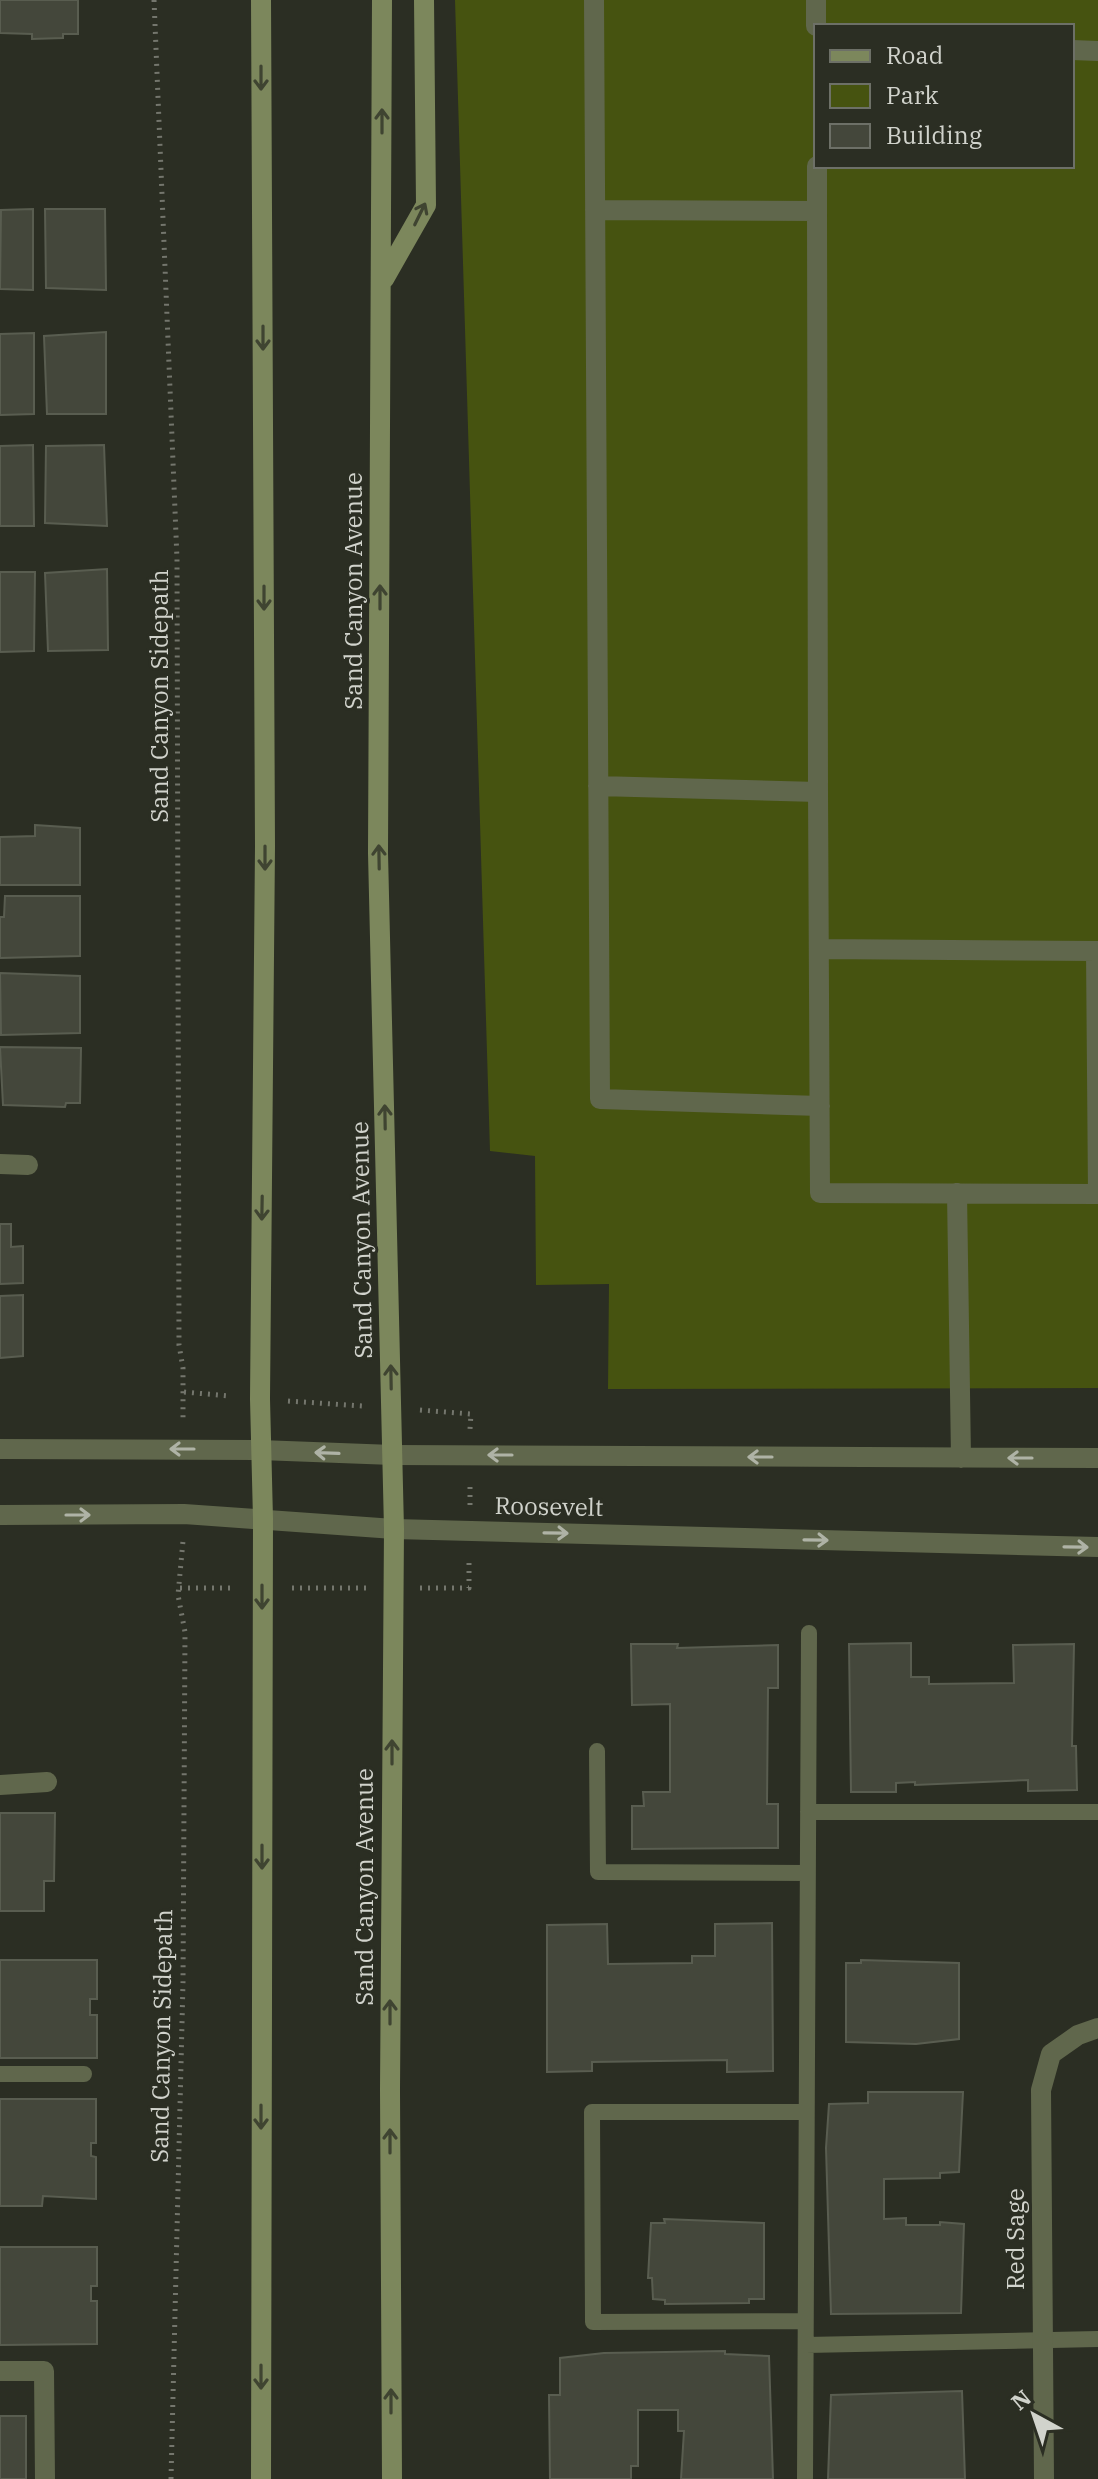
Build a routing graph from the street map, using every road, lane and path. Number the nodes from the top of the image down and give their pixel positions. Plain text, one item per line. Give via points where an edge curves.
1 (154, 0) edge
2 (261, 0) edge
3 (382, 0) edge
4 (424, 0) edge
5 (594, 0) edge
6 (816, 0) edge
7 (816, 24) edge
8 (1074, 50) edge
9 (1098, 51) edge
10 (817, 168) edge
11 (595, 210) junction
12 (817, 211) junction
13 (382, 283) junction
14 (598, 786) junction
15 (818, 792) junction
16 (819, 949) junction
17 (1097, 951) edge
18 (820, 1106) junction
19 (0, 1164) edge
20 (28, 1165) dead end
21 (957, 1193) junction
22 (184, 1392) dead end
23 (0, 1449) edge
24 (260, 1450) junction
25 (393, 1455) junction
26 (961, 1458) junction
27 (1098, 1458) edge
28 (0, 1515) edge
29 (263, 1519) junction
30 (394, 1529) junction
31 (1098, 1547) edge
32 (178, 1595) dead end
33 (809, 1633) dead end
34 (597, 1751) dead end
35 (47, 1782) dead end
36 (0, 1785) edge
37 (808, 1812) junction
38 (1098, 1812) edge
39 (807, 1873) junction
40 (1098, 2028) edge
41 (0, 2074) edge
42 (84, 2074) dead end
43 (806, 2112) junction
44 (805, 2321) junction
45 (1043, 2339) junction
46 (1098, 2339) edge
47 (806, 2345) junction
48 (0, 2371) edge
49 (45, 2479) edge
50 (171, 2479) edge
51 (261, 2479) edge
52 (392, 2479) edge
53 (805, 2479) edge
54 (1044, 2479) edge

1 - 22 path, Sand Canyon Sidepath via 177,559 179,1345
2 -> 24 main road via 265,846
13 -> 3 main road, Sand Canyon Avenue
13 -> 4 main road via 426,205
5 - 11 street
6 - 7 street
8 - 9 street
10 - 12 street
11 - 12 street
11 - 14 street
12 - 15 street
25 -> 13 main road, Sand Canyon Avenue via 378,853
14 - 15 street
14 - 18 street via 600,1099
15 - 16 street
16 - 17 street
16 - 18 street
17 - 21 street via 1098,1194
18 - 21 street via 820,1193
19 - 20 street
21 - 26 street
24 -> 23 street
25 -> 24 street
24 - 29 main road
26 -> 25 street
25 - 30 main road, Sand Canyon Avenue
27 -> 26 street
28 -> 29 street, Roosevelt
29 - 30 street, Roosevelt
29 -> 51 main road
30 -> 31 street, Roosevelt
52 -> 30 main road, Sand Canyon Avenue
32 - 50 path, Sand Canyon Sidepath via 185,1632 183,1967
33 - 37 lane
34 - 39 lane via 598,1872
35 - 36 street
37 - 38 lane
37 - 39 lane
39 - 43 lane
40 - 45 street, Red Sage via 1051,2054 1041,2090
41 - 42 lane
43 - 44 lane
43 - 44 lane via 592,2112 593,2322
44 - 47 lane
45 - 46 lane
45 - 47 lane
45 - 54 street, Red Sage
47 - 53 lane
48 - 49 street via 44,2371

